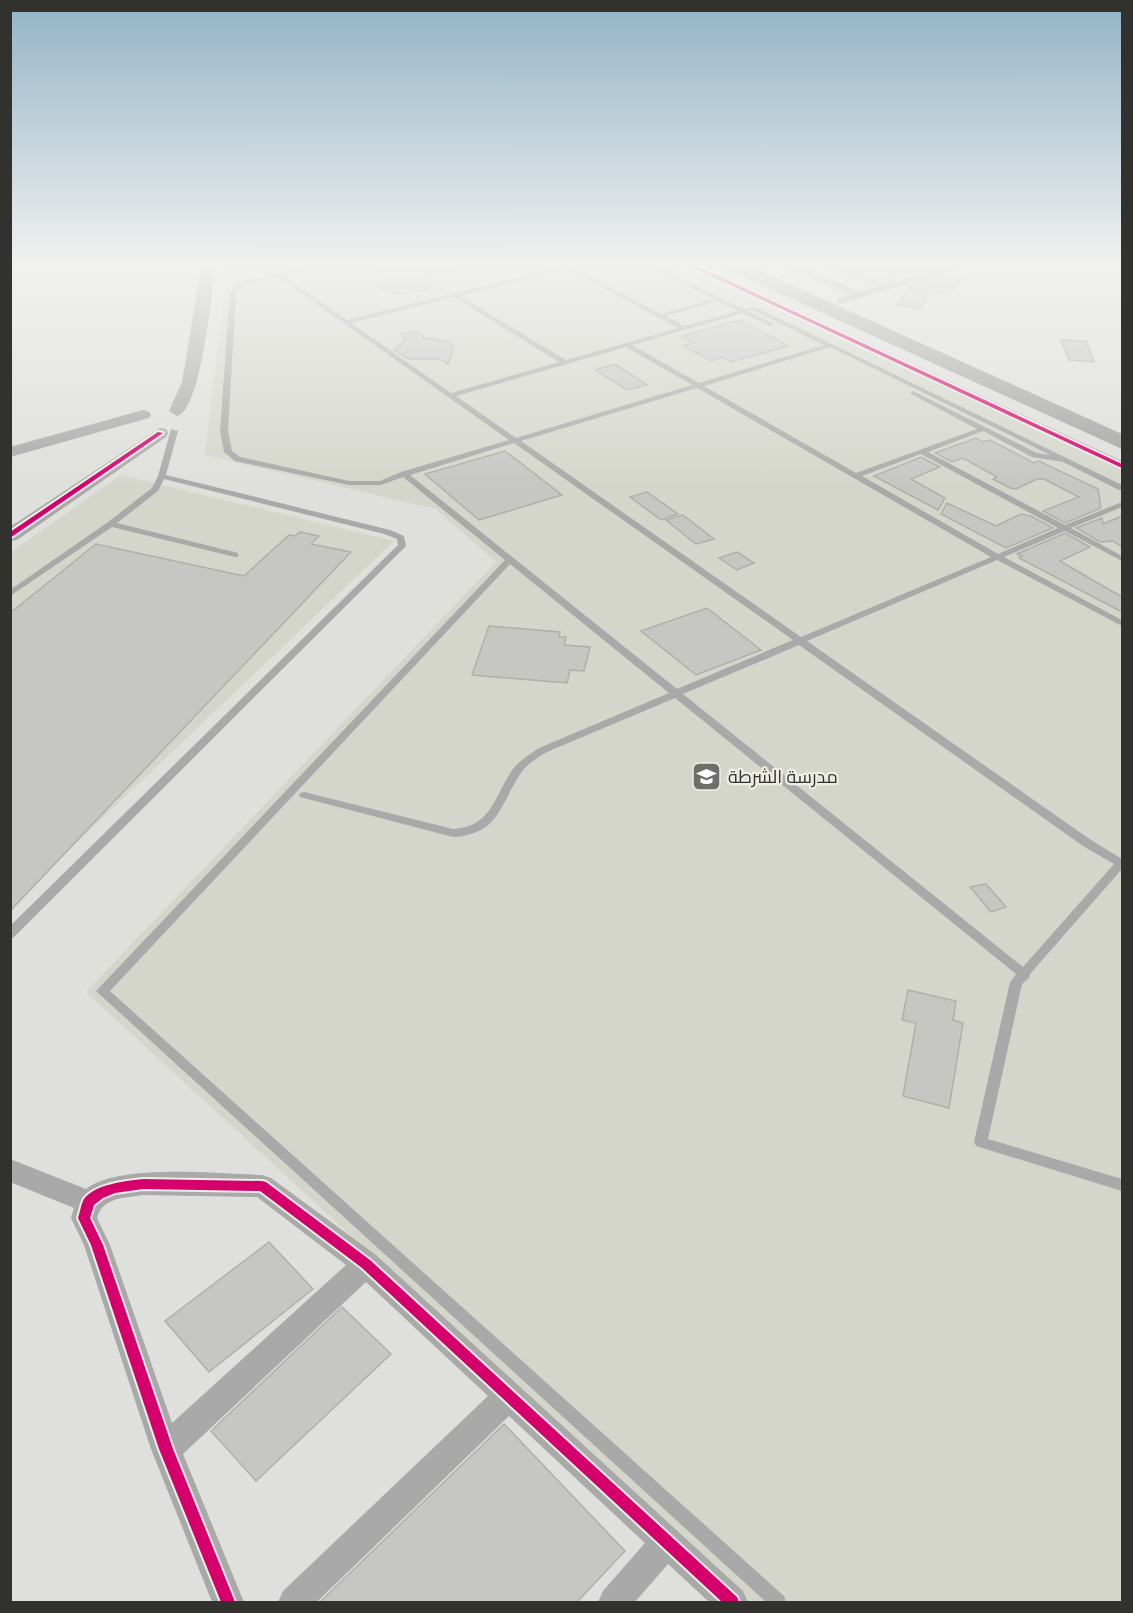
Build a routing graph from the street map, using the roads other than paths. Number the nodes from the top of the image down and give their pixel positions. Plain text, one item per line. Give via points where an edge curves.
1 (197, 336) edge
2 (229, 336) edge
3 (366, 336) edge
4 (522, 336) edge
5 (659, 336) edge
6 (802, 336) edge
7 (868, 336) edge
8 (887, 336) edge
9 (931, 336) edge
10 (628, 345) junction
11 (827, 347) junction
12 (566, 363) junction
13 (699, 385) junction
14 (450, 395) junction
15 (177, 411) junction
16 (140, 425) junction
17 (1122, 426) edge
18 (983, 429) junction
19 (167, 432) junction
20 (515, 441) junction
21 (1122, 442) edge
22 (921, 451) junction
23 (10, 452) edge
24 (10, 461) edge
25 (1070, 461) junction
26 (1122, 466) edge
27 (404, 474) junction
28 (162, 476) junction
29 (855, 476) junction
30 (1122, 488) edge
31 (1122, 504) edge
32 (10, 518) edge
33 (111, 524) junction
34 (1066, 529) junction
35 (10, 536) edge
36 (235, 555) dead end
37 (1002, 556) junction
38 (510, 559) junction
39 (1122, 559) edge
40 (10, 594) edge
41 (1122, 623) edge
42 (802, 642) junction
43 (677, 694) junction
44 (304, 795) dead end
45 (1122, 863) edge
46 (10, 934) edge
47 (1025, 975) junction
48 (10, 1170) edge
49 (1122, 1185) edge
50 (89, 1202) junction
51 (366, 1264) junction
52 (509, 1396) junction
53 (166, 1449) junction
54 (667, 1542) junction
55 (228, 1602) edge
56 (294, 1602) edge
57 (614, 1602) edge
58 (732, 1602) edge
59 (778, 1602) edge

1 - 15 street via 190,382
2 - 27 lane via 224,431 228,452 238,459 349,483 381,483
3 - 14 lane
4 - 12 lane
5 - 10 lane
6 - 11 lane
7 - 26 street
8 - 21 highway
9 - 17 highway
10 - 12 lane
10 - 13 lane
11 - 13 lane
11 - 18 lane
11 - 25 lane
12 - 14 lane
13 - 20 lane
13 - 29 lane
14 - 20 lane
15 - 16 street via 159,411
15 - 19 street via 186,416 187,422
16 - 19 street
16 - 23 street
16 - 24 street
16 - 32 street
18 - 22 lane
18 - 25 lane via 1035,455
19 - 28 lane
19 - 35 street
20 - 27 lane
20 - 42 lane
22 - 29 lane
22 - 34 lane
25 - 30 lane
27 - 38 lane
28 - 33 lane via 155,489
28 - 46 lane via 387,532 400,538 402,546
29 - 37 lane
31 - 34 lane
33 - 36 lane
33 - 40 lane
34 - 37 lane
34 - 39 lane
37 - 41 lane
37 - 42 lane
38 - 43 lane
38 - 59 lane via 102,991
42 - 43 lane
42 - 45 lane via 1087,843
43 - 44 lane via 528,760 518,768 485,824 466,834
43 - 47 lane
45 - 47 lane
47 - 49 lane via 1016,982 981,1142
48 - 50 street
50 - 51 street via 115,1188 143,1184 262,1186
50 - 53 street via 84,1218 97,1245
51 - 52 street
51 - 53 street
52 - 54 street
52 - 56 street
53 - 55 street
54 - 57 street
54 - 58 street

